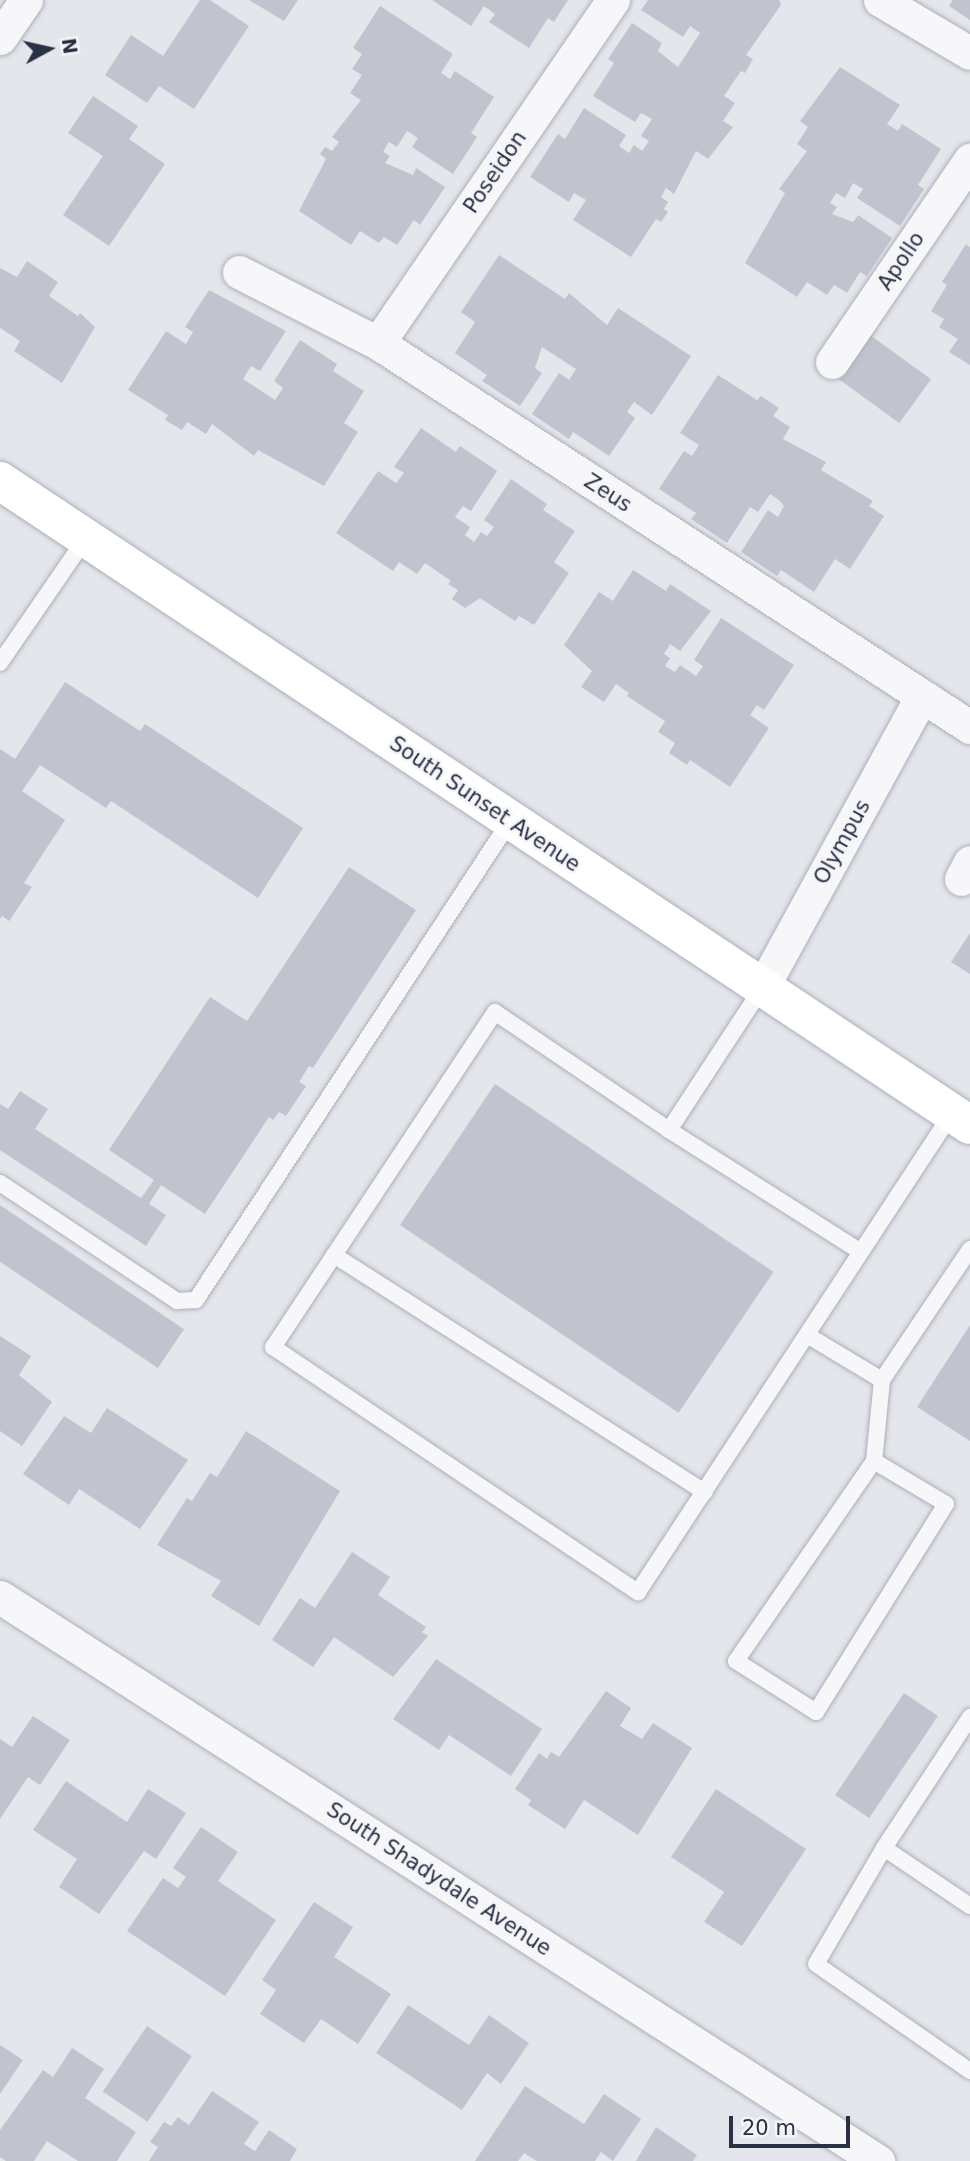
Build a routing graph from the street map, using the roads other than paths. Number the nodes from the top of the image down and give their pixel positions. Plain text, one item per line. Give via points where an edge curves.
1 (26, 0) edge
2 (613, 0) edge
3 (880, 0) edge
4 (0, 38) edge
5 (970, 53) edge
6 (970, 160) edge
7 (239, 272) dead end
8 (378, 343) junction
9 (832, 362) dead end
10 (0, 481) edge
11 (86, 538) junction
12 (0, 663) edge
13 (921, 697) junction
14 (970, 727) edge
15 (510, 821) junction
16 (762, 988) junction
17 (961, 1119) edge
18 (669, 1130) junction
19 (0, 1183) edge
20 (970, 1249) edge
21 (861, 1252) junction
22 (334, 1255) junction
23 (807, 1335) junction
24 (882, 1380) junction
25 (874, 1461) junction
26 (705, 1492) junction
27 (0, 1597) edge
28 (970, 1717) edge
29 (884, 1848) junction
30 (970, 1906) edge
31 (970, 2070) edge
32 (878, 2161) edge

1 - 4 street
2 - 8 street, Poseidon
3 - 5 street
6 - 9 street, Apollo
7 - 8 street, Zeus
8 - 13 street, Zeus
10 - 11 main road, South Sunset Avenue
11 - 12 lane
11 - 15 main road, South Sunset Avenue
13 - 14 street, Zeus
13 - 16 street, Olympus
15 - 16 main road, South Sunset Avenue
15 - 19 lane via 196,1300 177,1301
16 - 17 main road, South Sunset Avenue
16 - 18 lane
17 - 21 lane
18 - 21 lane
18 - 22 lane via 495,1012
20 - 24 lane
21 - 23 lane
22 - 26 lane
22 - 26 lane via 273,1347 638,1592
23 - 24 lane
23 - 26 lane
24 - 25 lane
25 - 25 lane via 736,1661 816,1712 946,1504
27 - 32 street, South Shadydale Avenue
28 - 29 lane
29 - 30 lane
29 - 31 lane via 816,1964

